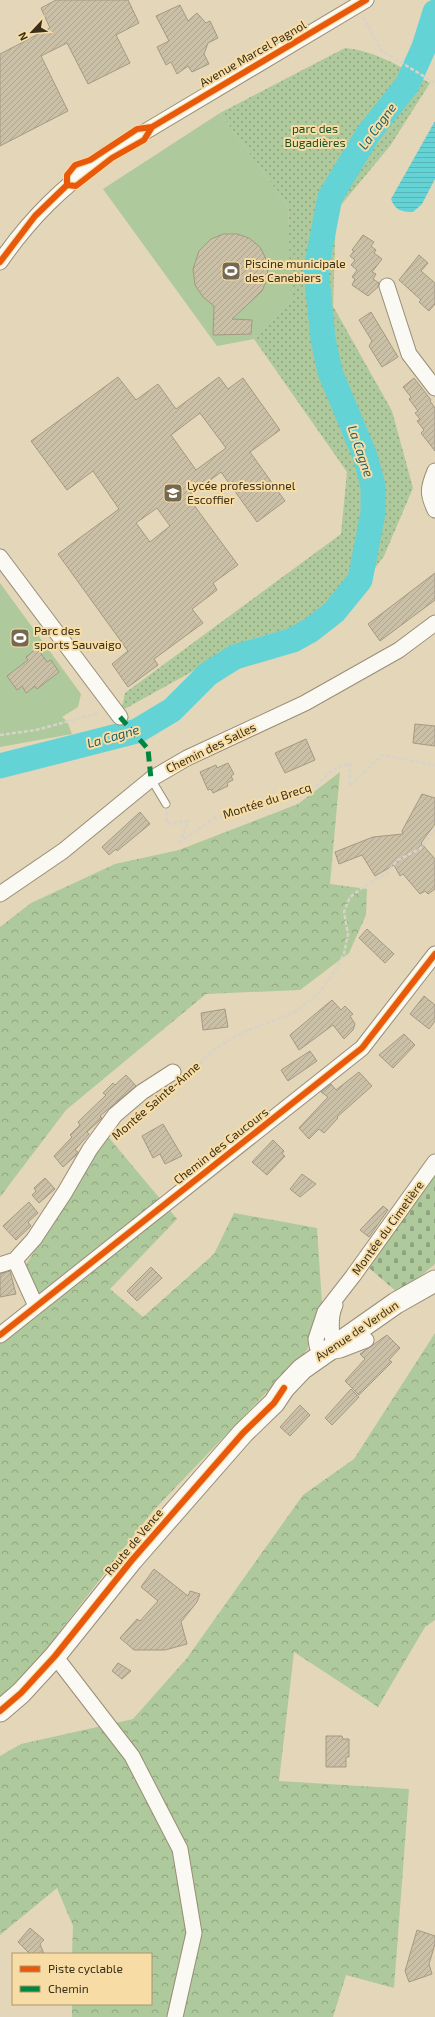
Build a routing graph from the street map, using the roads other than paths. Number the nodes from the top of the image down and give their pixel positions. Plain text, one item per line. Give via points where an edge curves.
1 (362, 2) edge
2 (0, 262) edge
3 (387, 286) dead end
4 (435, 388) edge
5 (435, 470) edge
6 (435, 510) edge
7 (0, 557) edge
8 (435, 623) edge
9 (118, 713) road end
10 (151, 779) junction
11 (166, 804) road end
12 (0, 894) edge
13 (435, 954) edge
14 (178, 1075) road end
15 (435, 1162) edge
16 (14, 1260) junction
17 (0, 1265) edge
18 (432, 1283) edge
19 (36, 1306) junction
20 (0, 1335) edge
21 (366, 1340) junction
22 (329, 1350) junction
23 (285, 1394) junction
24 (55, 1656) junction
25 (0, 1711) edge
26 (175, 2017) edge

1 - 2 street, Avenue Marcel Pagnol via 106,155 67,185 35,216
3 - 4 street via 409,354
5 - 6 street via 428,487
7 - 9 street
8 - 10 street, Chemin des Salles via 399,650 305,703 187,758
10 - 11 lane
10 - 12 street, Chemin des Salles via 63,851
13 - 19 street, Chemin des Caucours via 362,1048
14 - 16 street via 142,1092 111,1120 34,1239
15 - 22 street, Montée du Cimetière via 340,1293 333,1311
16 - 17 street
16 - 19 street
18 - 21 main road, Route de Vence via 405,1309
18 - 22 main road, Avenue de Verdun via 396,1303
19 - 20 street, Chemin des Caucours
21 - 22 street, Route de Vence
21 - 23 main road, Route de Vence
22 - 23 main road, Avenue de Verdun via 302,1369
23 - 24 main road, Route de Vence via 243,1433 183,1501
24 - 25 main road, Route de Vence via 21,1693
24 - 26 street via 132,1756 180,1849 194,1933

